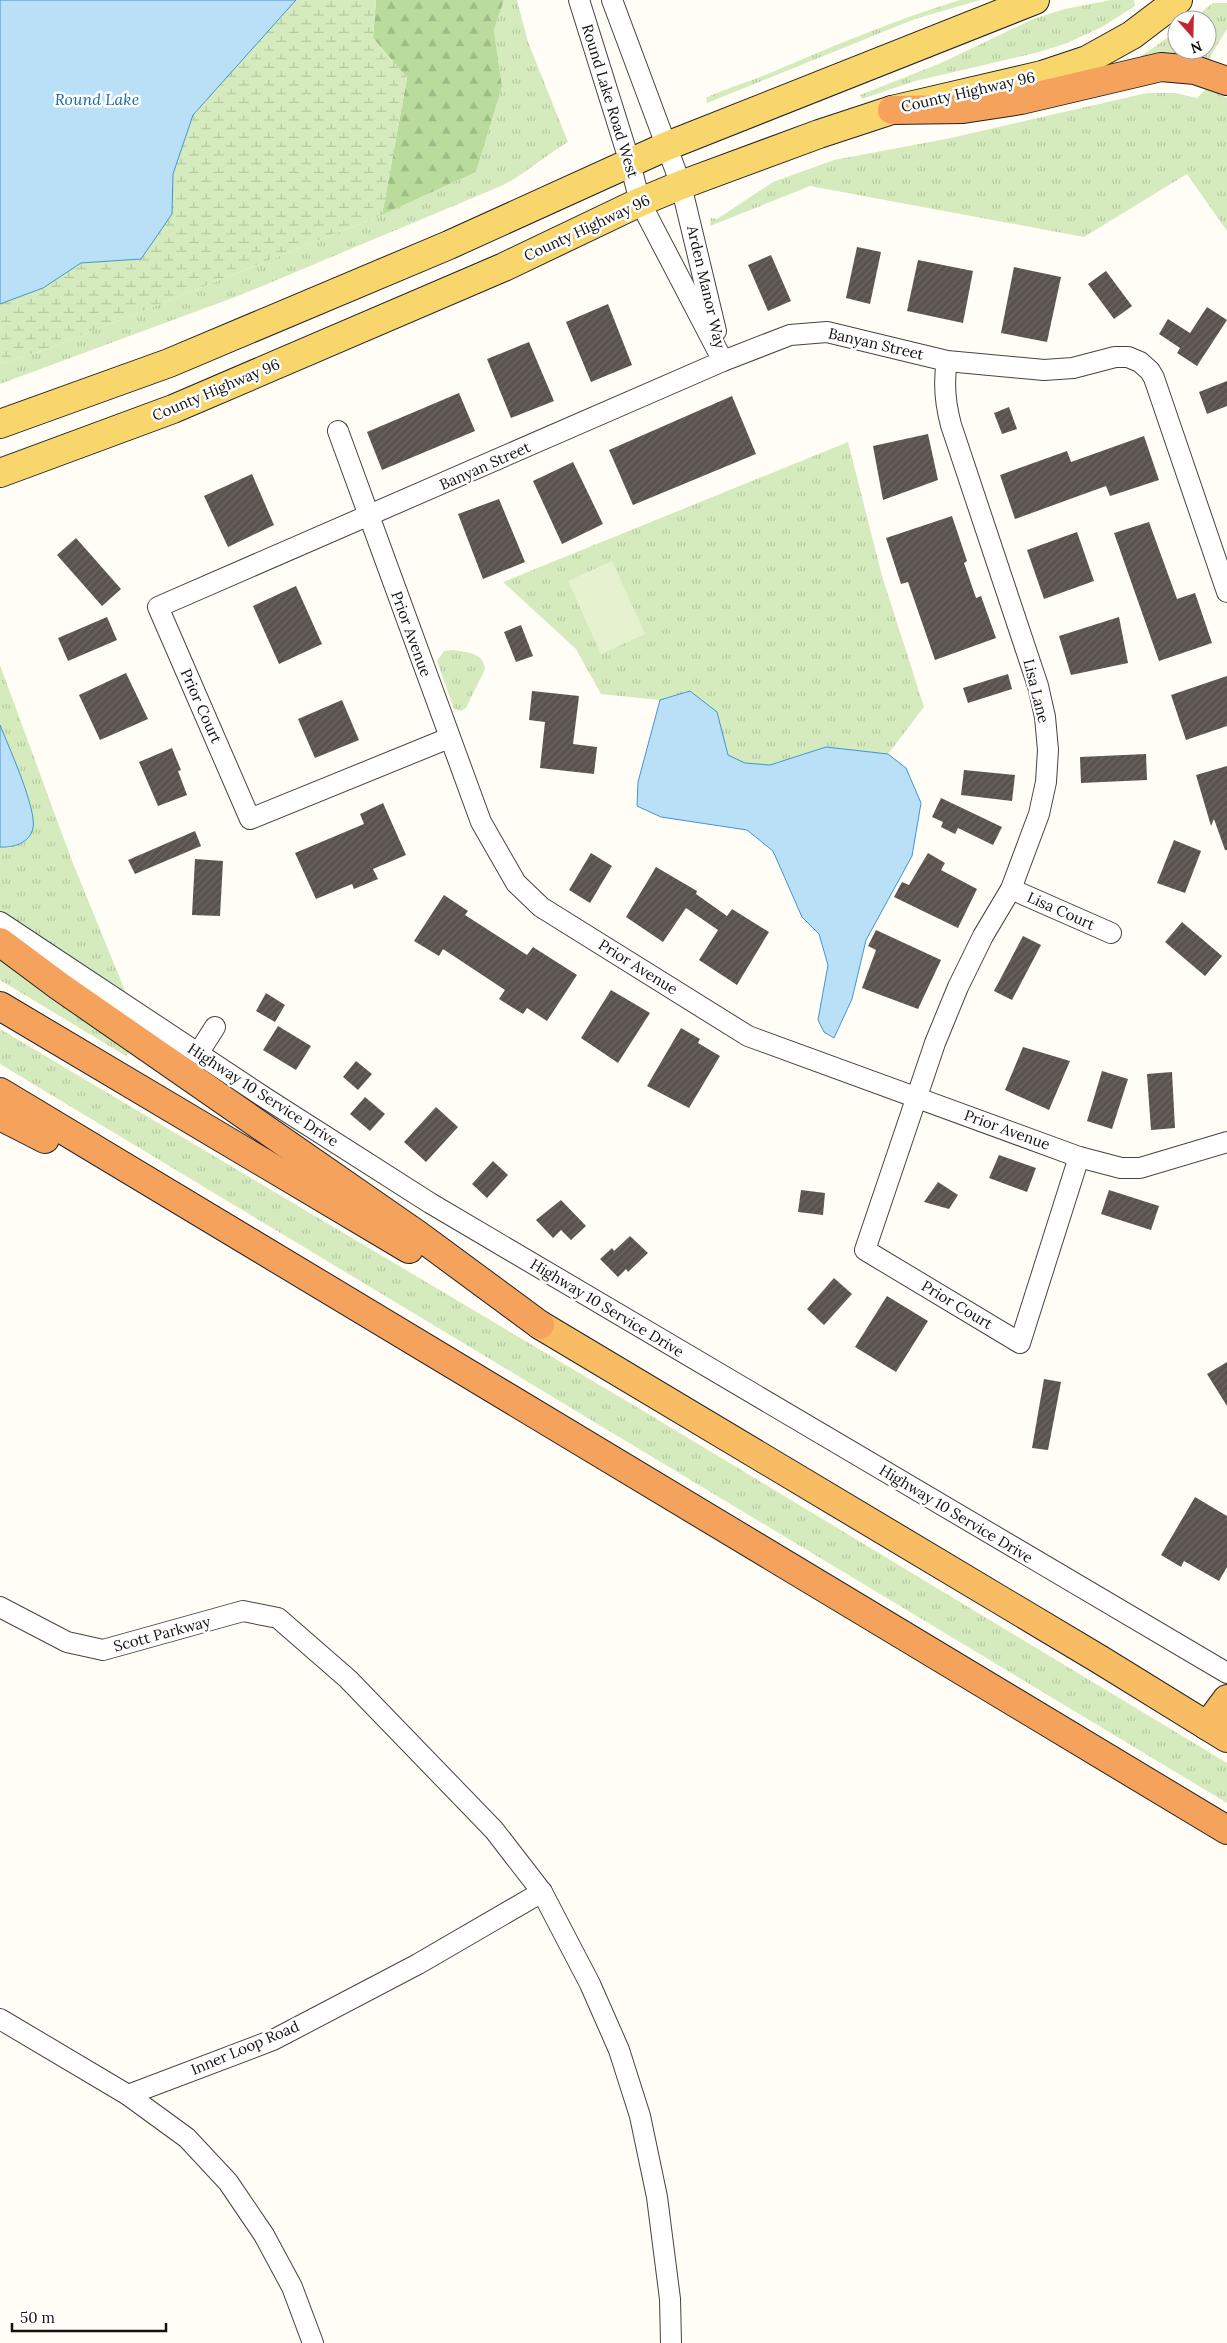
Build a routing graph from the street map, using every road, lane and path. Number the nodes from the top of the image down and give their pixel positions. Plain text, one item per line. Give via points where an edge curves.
1 (579, 0) edge
2 (612, 0) edge
3 (1036, 0) edge
4 (1178, 0) edge
5 (1227, 81) edge
6 (892, 110) junction
7 (667, 146) junction
8 (630, 163) junction
9 (681, 185) junction
10 (640, 202) junction
11 (723, 361) junction
12 (947, 361) junction
13 (0, 424) edge
14 (338, 431) dead end
15 (0, 473) edge
16 (369, 517) junction
17 (1227, 592) edge
18 (449, 738) junction
19 (1011, 889) junction
20 (0, 922) edge
21 (1111, 933) dead end
22 (0, 942) edge
23 (0, 1006) edge
24 (215, 1027) dead end
25 (199, 1052) junction
26 (0, 1092) edge
27 (918, 1097) junction
28 (0, 1116) edge
29 (1227, 1142) edge
30 (1079, 1157) junction
31 (182, 1203) junction
32 (540, 1325) junction
33 (0, 1606) edge
34 (1227, 1673) edge
35 (1227, 1699) edge
36 (1217, 1732) edge
37 (1227, 1830) edge
38 (542, 1892) junction
39 (0, 2019) edge
40 (128, 2095) junction
41 (314, 2343) edge
42 (671, 2343) edge

1 - 8 street, Round Lake Road West
2 - 7 street
3 - 7 main road
4 - 6 main road, County Highway 96 via 1132,35 1087,60 1042,75
5 - 6 highway via 1195,70 1161,67 1021,100 963,109
6 - 9 main road, County Highway 96
7 - 8 main road
7 - 9 street
8 - 10 street, Round Lake Road West
8 - 13 main road via 449,245 169,363
9 - 10 main road, County Highway 96
9 - 11 street, Arden Manor Way
10 - 11 street, Arden Manor Way
10 - 15 main road, County Highway 96 via 504,267 182,405
11 - 12 street, Banyan Street via 790,335 827,332
11 - 16 street, Banyan Street
12 - 17 street, Banyan Street via 1044,370 1073,368 1115,357 1128,357 1140,362 1154,378
12 - 19 street, Lisa Lane via 944,380 951,425 1038,686 1045,717 1046,782 1039,814
14 - 16 street, Prior Avenue
16 - 18 street, Prior Avenue
16 - 18 street, Prior Court via 158,607 250,819
18 - 27 street, Prior Avenue via 481,822 498,854 516,884 541,907 748,1036
19 - 21 street, Lisa Court
19 - 27 street, Lisa Lane via 958,987
20 - 25 street, Highway 10 Service Drive
22 - 32 highway via 418,1235
23 - 32 highway
24 - 25 street
25 - 34 street, Highway 10 Service Drive via 447,1213
26 - 31 highway
27 - 30 street, Prior Avenue
27 - 30 street, Prior Court via 865,1250 1020,1343
28 - 31 highway
29 - 30 street, Prior Avenue via 1140,1168 1121,1168
31 - 37 highway
32 - 36 highway
33 - 38 street, Scott Parkway via 68,1642 103,1650 243,1611 278,1618 348,1678 494,1830
35 - 36 highway
38 - 40 street, Inner Loop Road via 418,1964 273,2040
38 - 42 street via 590,1984 619,2050 640,2116 657,2197 670,2298
39 - 40 street
40 - 41 street via 187,2138 228,2182 264,2235 292,2287

